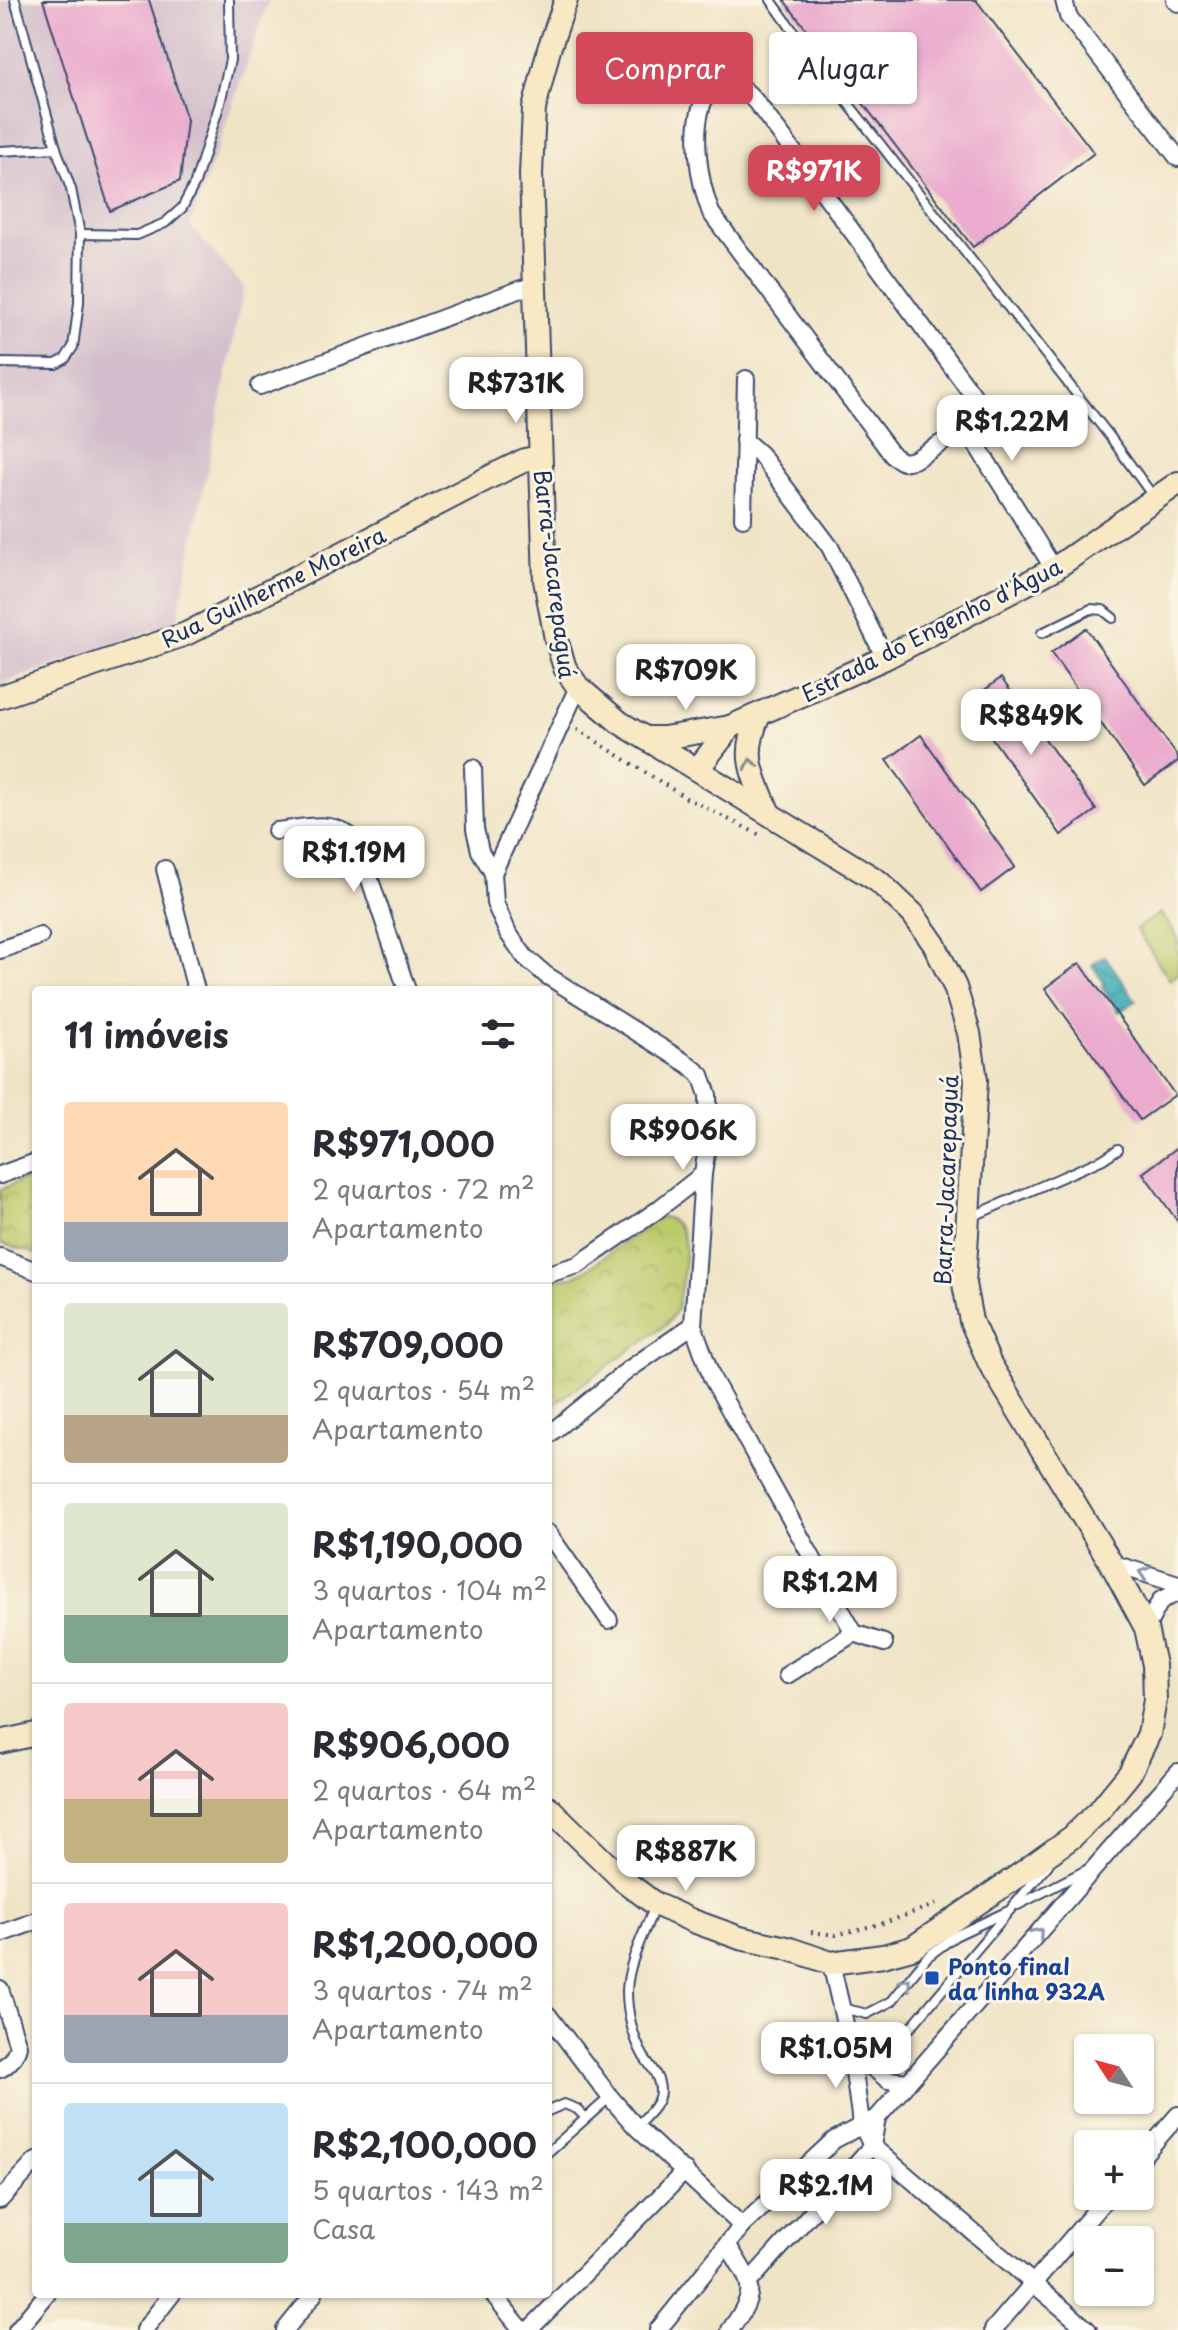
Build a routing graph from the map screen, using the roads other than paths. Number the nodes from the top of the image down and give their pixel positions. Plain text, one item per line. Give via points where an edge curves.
1 (15, 0) edge
2 (229, 0) edge
3 (566, 0) edge
4 (771, 0) edge
5 (1064, 0) edge
6 (56, 148) junction
7 (0, 151) edge
8 (1178, 158) edge
9 (80, 234) junction
10 (536, 286) junction
11 (0, 363) edge
12 (746, 379) dead end
13 (260, 386) dead end
14 (966, 428) junction
15 (744, 440) junction
16 (539, 457) junction
17 (1178, 483) edge
18 (1155, 499) junction
19 (743, 518) dead end
20 (1054, 569) junction
21 (1113, 618) dead end
22 (1042, 633) dead end
23 (885, 658) junction
24 (578, 687) junction
25 (0, 697) edge
26 (759, 715) junction
27 (730, 727) junction
28 (646, 738) junction
29 (473, 768) dead end
30 (698, 769) junction
31 (768, 811) junction
32 (276, 831) dead end
33 (165, 869) dead end
34 (493, 873) junction
35 (40, 936) dead end
36 (0, 949) edge
37 (195, 986) edge
38 (406, 986) edge
39 (1118, 1149) dead end
40 (32, 1163) edge
41 (703, 1174) junction
42 (0, 1175) edge
43 (967, 1219) junction
44 (0, 1257) edge
45 (32, 1269) edge
46 (552, 1273) edge
47 (693, 1325) junction
48 (552, 1432) edge
49 (552, 1539) edge
50 (1111, 1563) junction
51 (1178, 1584) edge
52 (1178, 1593) edge
53 (609, 1620) dead end
54 (1146, 1628) junction
55 (854, 1633) junction
56 (884, 1643) dead end
57 (787, 1675) dead end
58 (32, 1735) edge
59 (0, 1742) edge
60 (1178, 1772) edge
61 (552, 1811) edge
62 (1072, 1837) junction
63 (1102, 1861) junction
64 (655, 1904) junction
65 (1012, 1909) junction
66 (32, 1922) edge
67 (0, 1934) edge
68 (831, 1963) junction
69 (0, 1989) edge
70 (841, 2008) junction
71 (552, 2020) edge
72 (850, 2045) junction
73 (0, 2069) edge
74 (908, 2082) junction
75 (610, 2097) junction
76 (552, 2109) edge
77 (1178, 2115) edge
78 (586, 2118) junction
79 (869, 2121) junction
80 (636, 2127) junction
81 (1154, 2143) edge
82 (872, 2146) junction
83 (552, 2148) edge
84 (32, 2165) edge
85 (685, 2171) junction
86 (0, 2200) edge
87 (1096, 2210) edge
88 (742, 2226) junction
89 (727, 2244) junction
90 (750, 2281) junction
91 (1034, 2283) junction
92 (44, 2298) edge
93 (169, 2298) edge
94 (311, 2298) edge
95 (496, 2298) edge
96 (17, 2330) edge
97 (144, 2330) edge
98 (285, 2330) edge
99 (522, 2330) edge
100 (529, 2330) edge
101 (658, 2330) edge
102 (730, 2330) edge
103 (993, 2330) edge
104 (1088, 2330) edge

1 - 6 lane
2 - 9 lane via 230,60 195,183 182,208 165,223 137,235
3 - 10 main road via 534,109
4 - 18 lane
5 - 8 street via 1068,16
6 - 7 lane
6 - 9 lane
9 - 11 lane via 73,347 56,364
10 - 13 street
10 - 16 main road
12 - 15 street
14 - 14 street via 978,408 973,395 778,131 734,82 710,89 700,111 698,159 711,213 893,456 903,462 914,460
14 - 20 street
15 - 19 street
15 - 23 street via 830,547
16 - 24 main road via 545,580 556,639
16 - 25 main road, Rua Guilherme Moreira via 492,476 186,634
17 - 18 main road, Estrada do Engenho d'Água
18 - 20 main road, Estrada do Engenho d'Água
20 - 23 main road, Estrada do Engenho d'Água
21 - 22 lane via 1091,609
23 - 26 main road, Estrada do Engenho d'Água
24 - 28 main road
24 - 34 street
26 - 27 main road, Estrada do Engenho d'Água
31 -> 26 main road via 748,749
27 - 28 main road, Estrada do Engenho d'Água
27 - 30 main road
28 - 30 main road
29 - 34 street via 475,829
30 - 31 main road
31 - 43 main road via 878,881 913,914 955,987 976,1080
32 - 38 street via 335,826 351,835
33 - 37 street
34 - 41 street via 495,903 525,957 701,1075 708,1095 709,1134
35 - 36 street
39 - 43 lane
40 - 42 street
41 - 46 street via 578,1265
41 - 47 street
43 - 50 main road via 964,1284 971,1321 990,1364
44 - 45 street
47 - 48 street
47 - 55 street via 712,1378
49 - 53 street
51 -> 50 street
50 - 54 main road
52 - 54 street via 1161,1600
54 - 62 main road via 1155,1700 1149,1734 1130,1773
55 - 56 street
55 - 57 street
58 - 59 main road
60 - 63 street
61 - 64 main road
62 - 65 lane
62 - 68 main road via 912,1948
63 - 65 lane
74 -> 63 street
64 - 68 main road via 740,1938
64 - 80 lane via 627,1990 631,2026 660,2091
70 -> 65 lane via 867,2014 892,2001 927,1957 955,1936
65 - 72 lane via 902,2034 886,2045
66 - 67 street
68 - 70 street
69 - 73 street via 18,2046
70 - 72 street
71 - 75 street
72 - 74 street via 888,2080
72 - 79 street
74 - 79 street
75 - 78 lane
75 - 80 street
76 - 78 lane via 564,2104
77 - 81 street
78 - 83 lane
79 - 82 street
79 - 88 street via 834,2140
80 - 85 street
82 - 90 street
82 - 91 street
84 - 86 street
85 - 88 street
85 - 100 street
87 - 91 street
88 - 89 street
89 - 90 street
89 - 101 street
90 - 102 street via 745,2309
91 - 103 street
91 - 104 street
92 - 96 street
93 - 97 street
94 - 98 street
95 - 99 street

